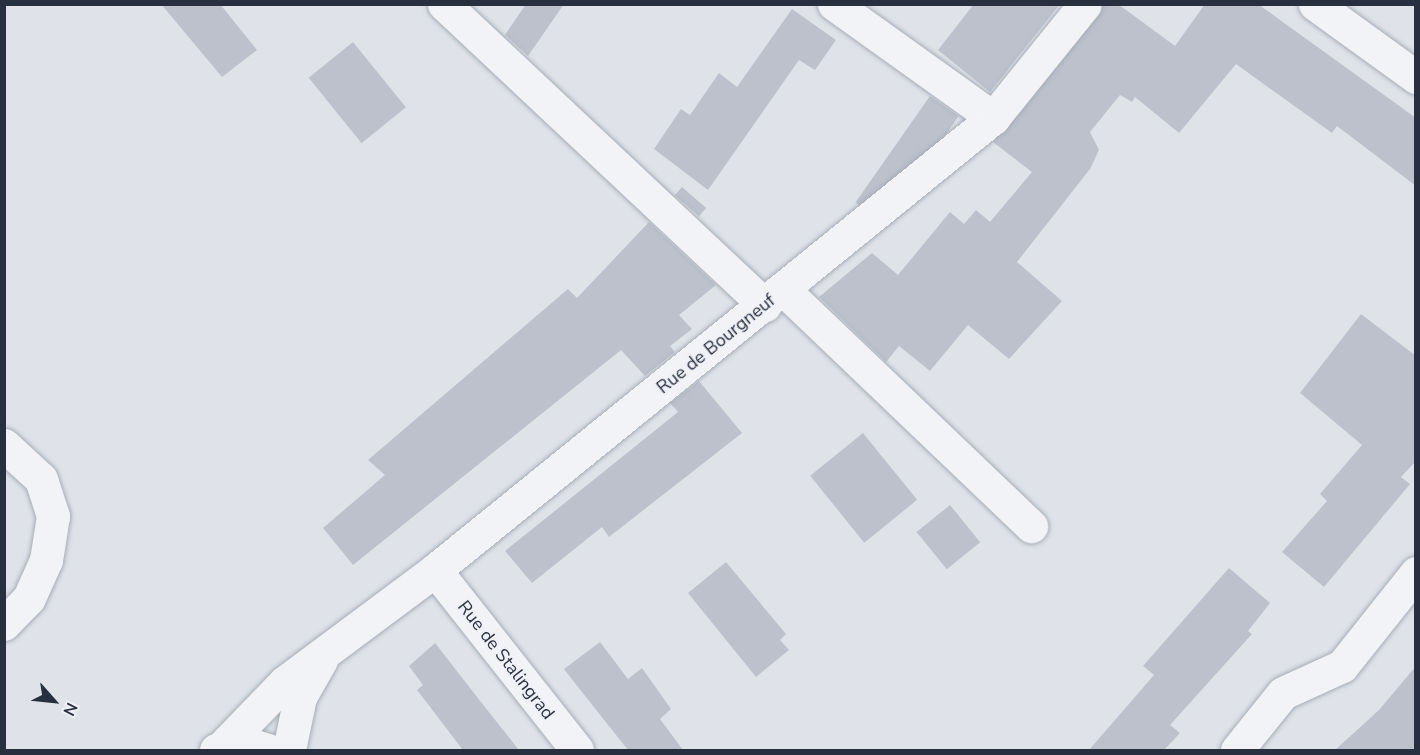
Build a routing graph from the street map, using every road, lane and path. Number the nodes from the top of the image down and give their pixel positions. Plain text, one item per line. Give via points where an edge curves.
1 (444, 4) edge
2 (834, 4) edge
3 (1085, 4) edge
4 (1315, 4) edge
5 (1416, 77) edge
6 (993, 118) junction
7 (774, 298) junction
8 (4, 445) edge
9 (1031, 526) dead end
10 (435, 570) junction
11 (1416, 573) edge
12 (4, 624) edge
13 (322, 658) junction
14 (220, 748) edge
15 (268, 750) edge
16 (290, 750) edge
17 (577, 750) edge
18 (1237, 750) edge

1 - 7 street
2 - 6 street
3 - 6 street, Rue de Bourgneuf
4 - 5 street
6 - 7 street, Rue de Bourgneuf
7 - 9 street
7 - 10 street, Rue de Bourgneuf
8 - 12 street via 41,479 53,516 29,598
10 - 13 street, Rue de Bourgneuf
10 - 17 street, Rue de Stalingrad
11 - 18 street via 1342,666 1283,693
13 - 14 street, Rue de Bourgneuf via 260,704
13 - 16 street, Rue de Bourgneuf via 300,697
14 - 15 street via 245,742

